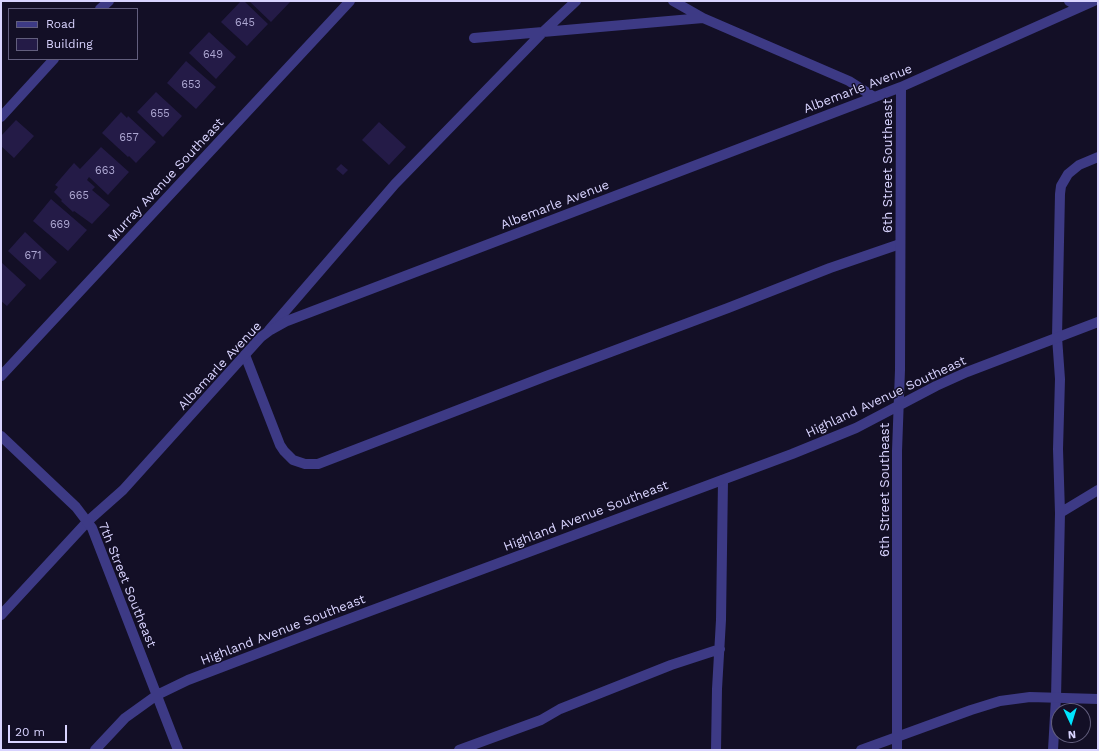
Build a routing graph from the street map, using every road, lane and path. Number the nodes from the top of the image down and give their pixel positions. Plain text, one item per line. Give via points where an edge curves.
1 (109, 1) edge
2 (350, 1) edge
3 (576, 1) edge
4 (673, 1) edge
5 (1069, 1) edge
6 (1094, 1) edge
7 (1080, 7) junction
8 (101, 8) edge
9 (703, 18) junction
10 (543, 32) junction
11 (474, 38) dead end
12 (53, 60) edge
13 (901, 87) junction
14 (874, 97) junction
15 (1, 117) edge
16 (1098, 157) edge
17 (900, 244) junction
18 (1098, 322) edge
19 (269, 331) junction
20 (1057, 337) junction
21 (245, 356) junction
22 (1, 376) edge
23 (899, 406) junction
24 (1, 436) edge
25 (723, 480) junction
26 (1098, 490) edge
27 (1060, 513) junction
28 (88, 521) junction
29 (1, 615) edge
30 (720, 649) junction
31 (157, 695) junction
32 (1056, 698) junction
33 (1098, 700) edge
34 (898, 736) junction
35 (95, 750) edge
36 (178, 750) edge
37 (459, 750) edge
38 (716, 750) edge
39 (861, 750) edge
40 (897, 750) edge
41 (1053, 750) edge

1 - 8 street
2 - 22 street, Murray Avenue Southeast
3 - 10 street
4 - 9 street
5 - 7 street
6 - 7 street, Albemarle Avenue
7 - 13 street, Albemarle Avenue
9 - 10 street
9 - 14 street via 849,81
10 - 11 street
10 - 19 street via 395,184
12 - 15 street
13 - 14 street, Albemarle Avenue
13 - 17 street, 6th Street Southeast
14 - 19 street, Albemarle Avenue via 287,321
16 - 20 street via 1079,165 1068,174 1061,186
17 - 21 street via 830,268 318,464 305,464 293,460 284,451
17 - 23 street, 6th Street Southeast
18 - 20 street, Highland Avenue Southeast
19 - 21 street, Albemarle Avenue
20 - 23 street, Highland Avenue Southeast via 967,372
20 - 27 street via 1060,379
21 - 28 street, Albemarle Avenue via 123,490
23 - 25 street, Highland Avenue Southeast via 856,428
23 - 34 street, 6th Street Southeast via 896,451
24 - 28 street, 7th Street Southeast
25 - 30 street
25 - 31 street, Highland Avenue Southeast via 304,635 188,680
26 - 27 street
27 - 32 street
28 - 29 street, Albemarle Avenue
28 - 31 street, 7th Street Southeast
30 - 37 street via 671,665 541,720
30 - 38 street
31 - 35 street, Highland Avenue Southeast via 125,718
31 - 36 street, 7th Street Southeast
32 - 33 street
32 - 34 street via 1000,701
32 - 41 street
34 - 39 street
34 - 40 street, 6th Street Southeast

